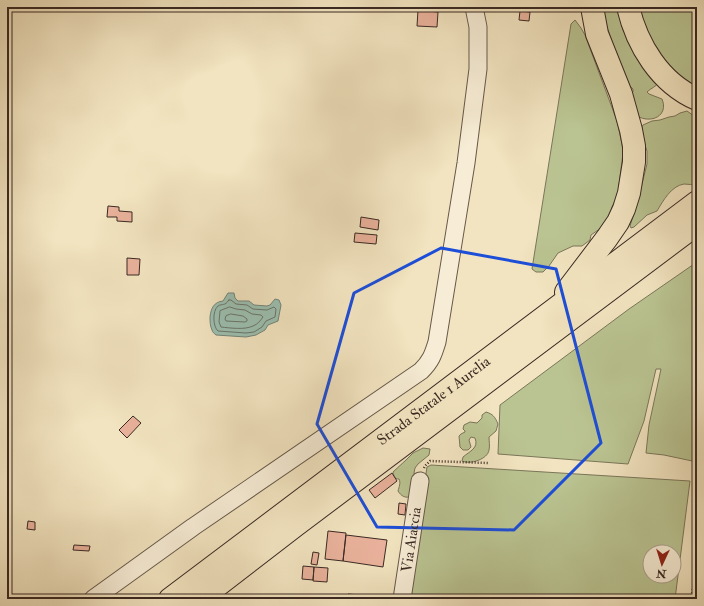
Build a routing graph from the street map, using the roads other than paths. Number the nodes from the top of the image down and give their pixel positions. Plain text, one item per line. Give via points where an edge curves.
1 (474, 7) edge
2 (592, 7) edge
3 (628, 7) edge
4 (697, 99) edge
5 (697, 202) edge
6 (697, 224) edge
7 (552, 311) junction
8 (420, 481) road end
9 (205, 596) edge
10 (93, 599) edge
11 (170, 599) edge
12 (402, 599) edge

1 - 10 street via 478,27 478,68 473,114 437,342 428,363 421,371 193,527
2 - 7 highway via 597,34 621,94 631,130 634,162 627,198 618,222
3 - 4 highway via 642,46 650,60 674,85
5 - 7 highway, Strada Statale 1 Aurelia
6 - 9 highway, Strada Statale 1 Aurelia
7 - 11 highway, Strada Statale 1 Aurelia
8 - 12 street, Via Aiaccia

